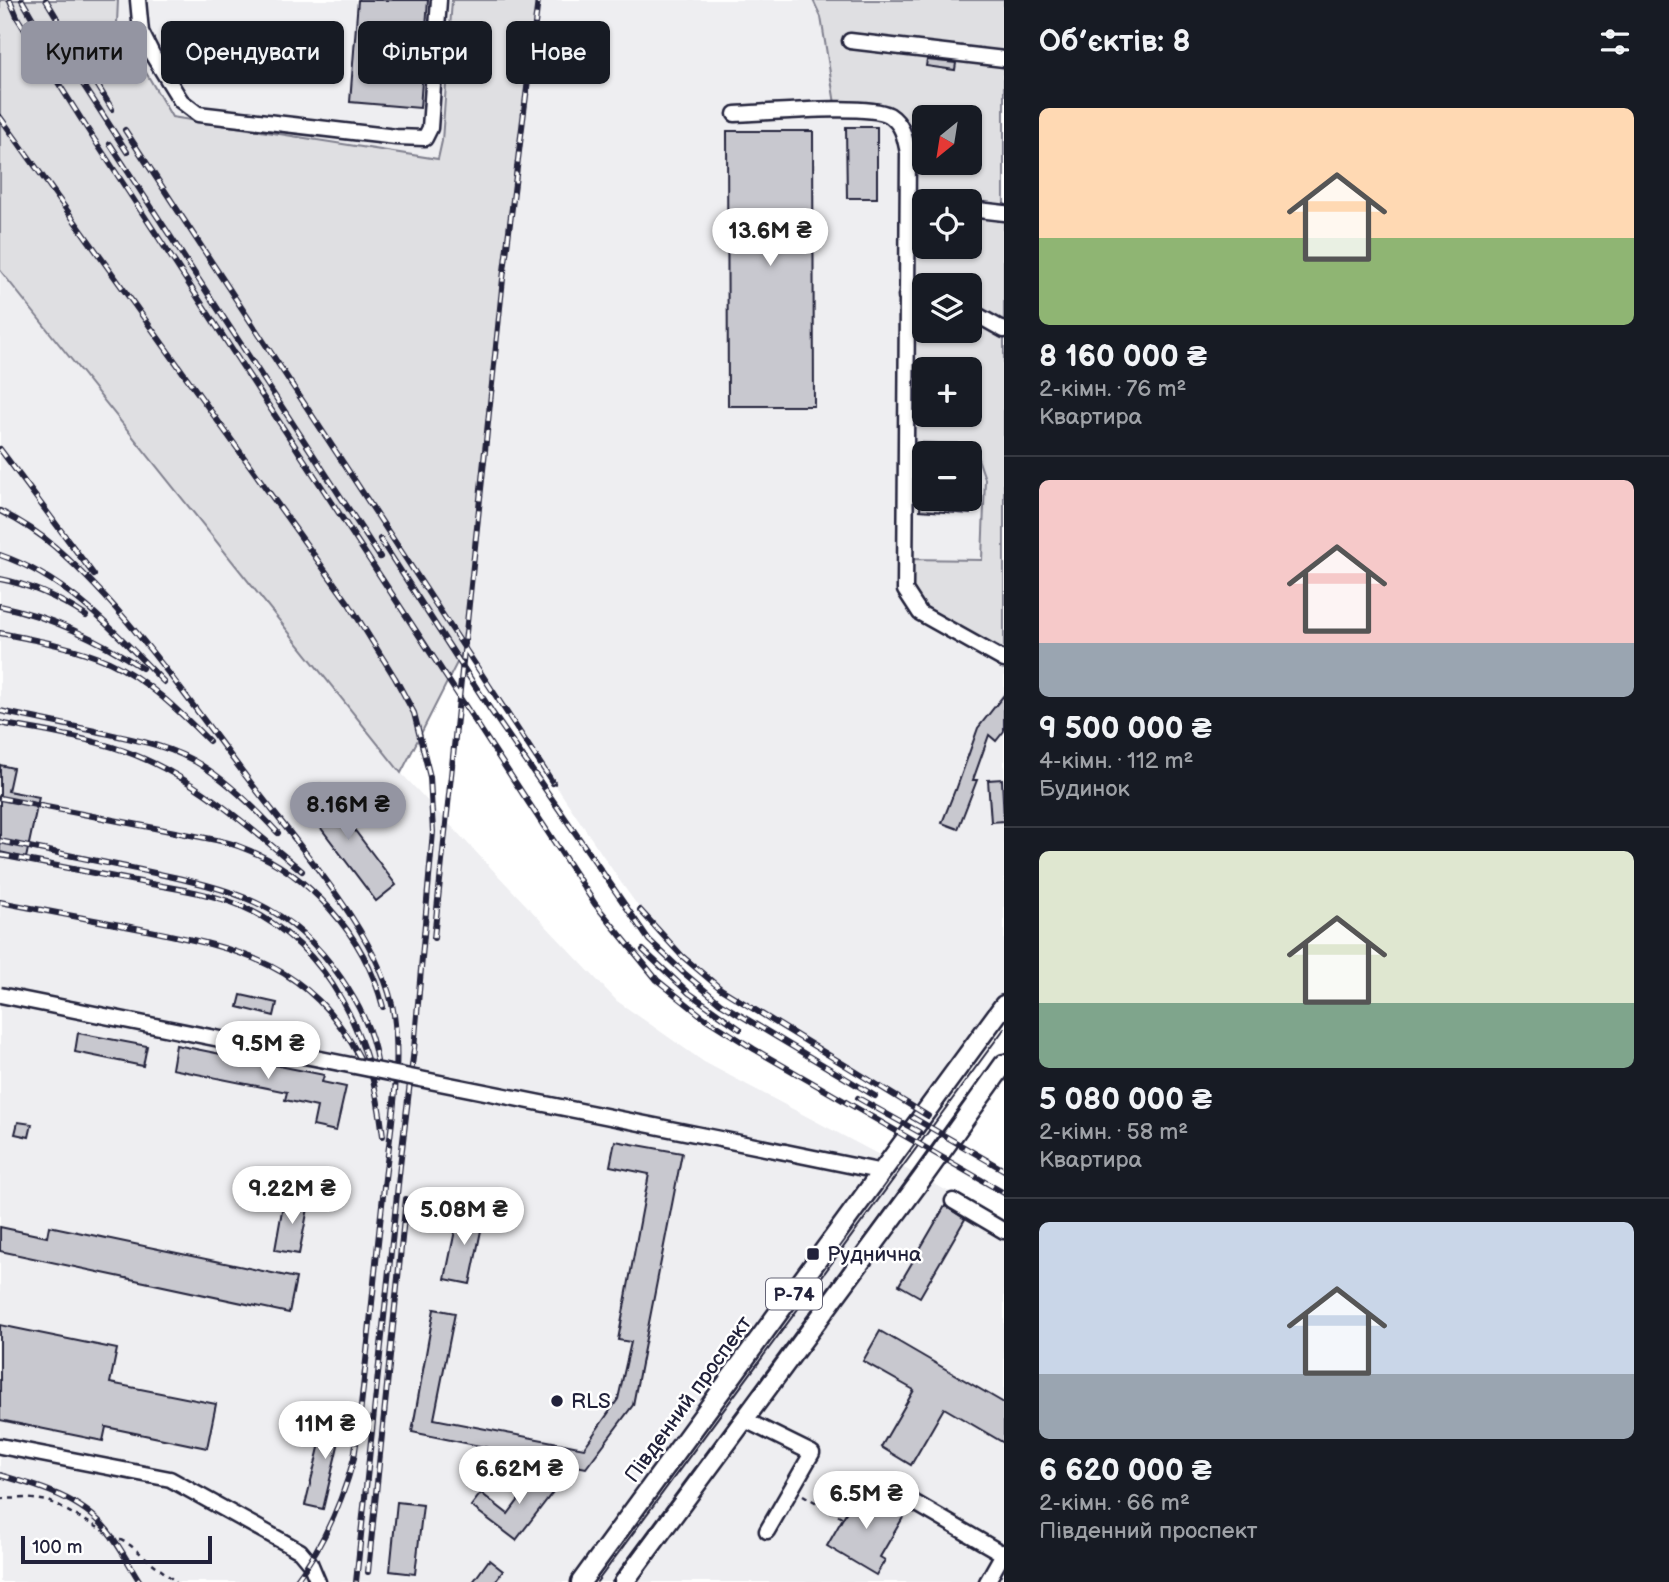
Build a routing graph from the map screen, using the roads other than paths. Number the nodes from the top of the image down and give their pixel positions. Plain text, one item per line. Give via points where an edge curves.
1 (138, 0) edge
2 (439, 0) edge
3 (850, 41) dead end
4 (1004, 59) edge
5 (735, 114) dead end
6 (982, 210) edge
7 (1004, 213) edge
8 (906, 296) junction
9 (912, 297) edge
10 (982, 318) edge
11 (1004, 330) edge
12 (1004, 660) edge
13 (0, 995) edge
14 (1004, 1005) edge
15 (1004, 1064) edge
16 (883, 1172) junction
17 (953, 1201) dead end
18 (1004, 1231) edge
19 (745, 1420) junction
20 (0, 1446) edge
21 (891, 1489) dead end
22 (767, 1531) dead end
23 (1003, 1553) edge
24 (318, 1582) edge
25 (581, 1582) edge
26 (624, 1582) edge
27 (987, 1582) edge

1 - 2 street via 141,32 152,54 181,101 198,114 425,138 430,128
3 - 4 street
5 - 8 street via 867,109 889,115 903,130 908,153
6 - 7 street
8 - 9 street
8 - 12 street via 905,590 920,613
10 - 11 street
13 - 16 street, bridge
14 - 16 main road, Південний проспект / Р-74
15 - 19 main road, Р-74
16 - 25 main road, Південний проспект / Р-74
17 - 18 street
19 - 22 street via 812,1453
19 - 26 main road, Р-74
20 - 24 street via 170,1479 300,1551
21 - 23 street
23 - 27 street

